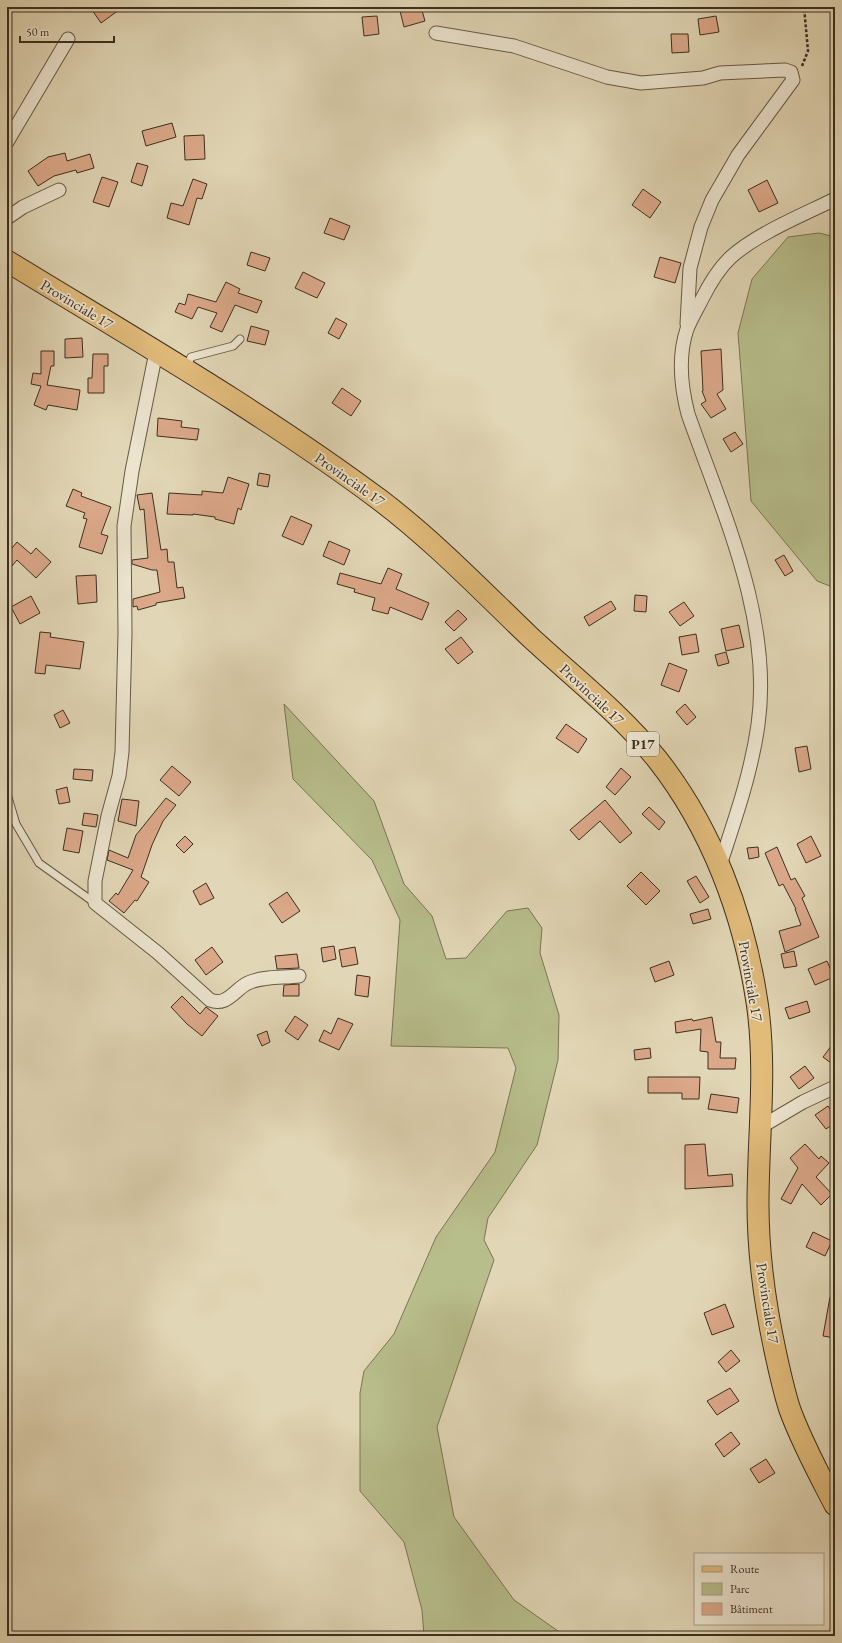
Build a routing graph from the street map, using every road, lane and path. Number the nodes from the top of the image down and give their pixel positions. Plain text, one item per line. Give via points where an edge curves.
1 (804, 7) edge
2 (436, 33) dead end
3 (68, 39) dead end
4 (793, 80) junction
5 (7, 142) edge
6 (58, 190) dead end
7 (835, 198) edge
8 (7, 218) edge
9 (7, 261) edge
10 (687, 330) junction
11 (240, 338) dead end
12 (156, 352) junction
13 (185, 370) junction
14 (7, 794) edge
15 (720, 865) junction
16 (95, 903) junction
17 (299, 976) dead end
18 (835, 1087) edge
19 (759, 1128) junction
20 (835, 1505) edge

1 - 4 path via 808,50 802,68
2 - 4 street via 514,46 607,77 642,84 720,74 785,70 790,72
3 - 5 street
4 - 10 street via 738,155 712,200 701,227 690,268
6 - 8 street
7 - 10 street via 751,242 731,257 715,274
9 - 12 main road, Provinciale 17 / P17
10 - 15 street via 682,359 683,395 735,546 751,605 760,660 755,743 732,832
11 - 13 lane via 233,346 191,357
12 - 13 main road, Provinciale 17 / P17
12 - 16 street via 124,526 122,752 95,881
13 - 15 main road, Provinciale 17 / P17 via 288,436 380,500 462,570 551,657 598,697 656,758 686,801
14 - 16 lane via 16,824 39,863
15 - 19 main road, Provinciale 17 / P17 via 744,938 758,1008 762,1048
16 - 17 street via 216,1003 225,1001 248,983
18 - 19 street
19 - 20 main road, Provinciale 17 / P17 via 760,1261 767,1316 789,1406 800,1435

